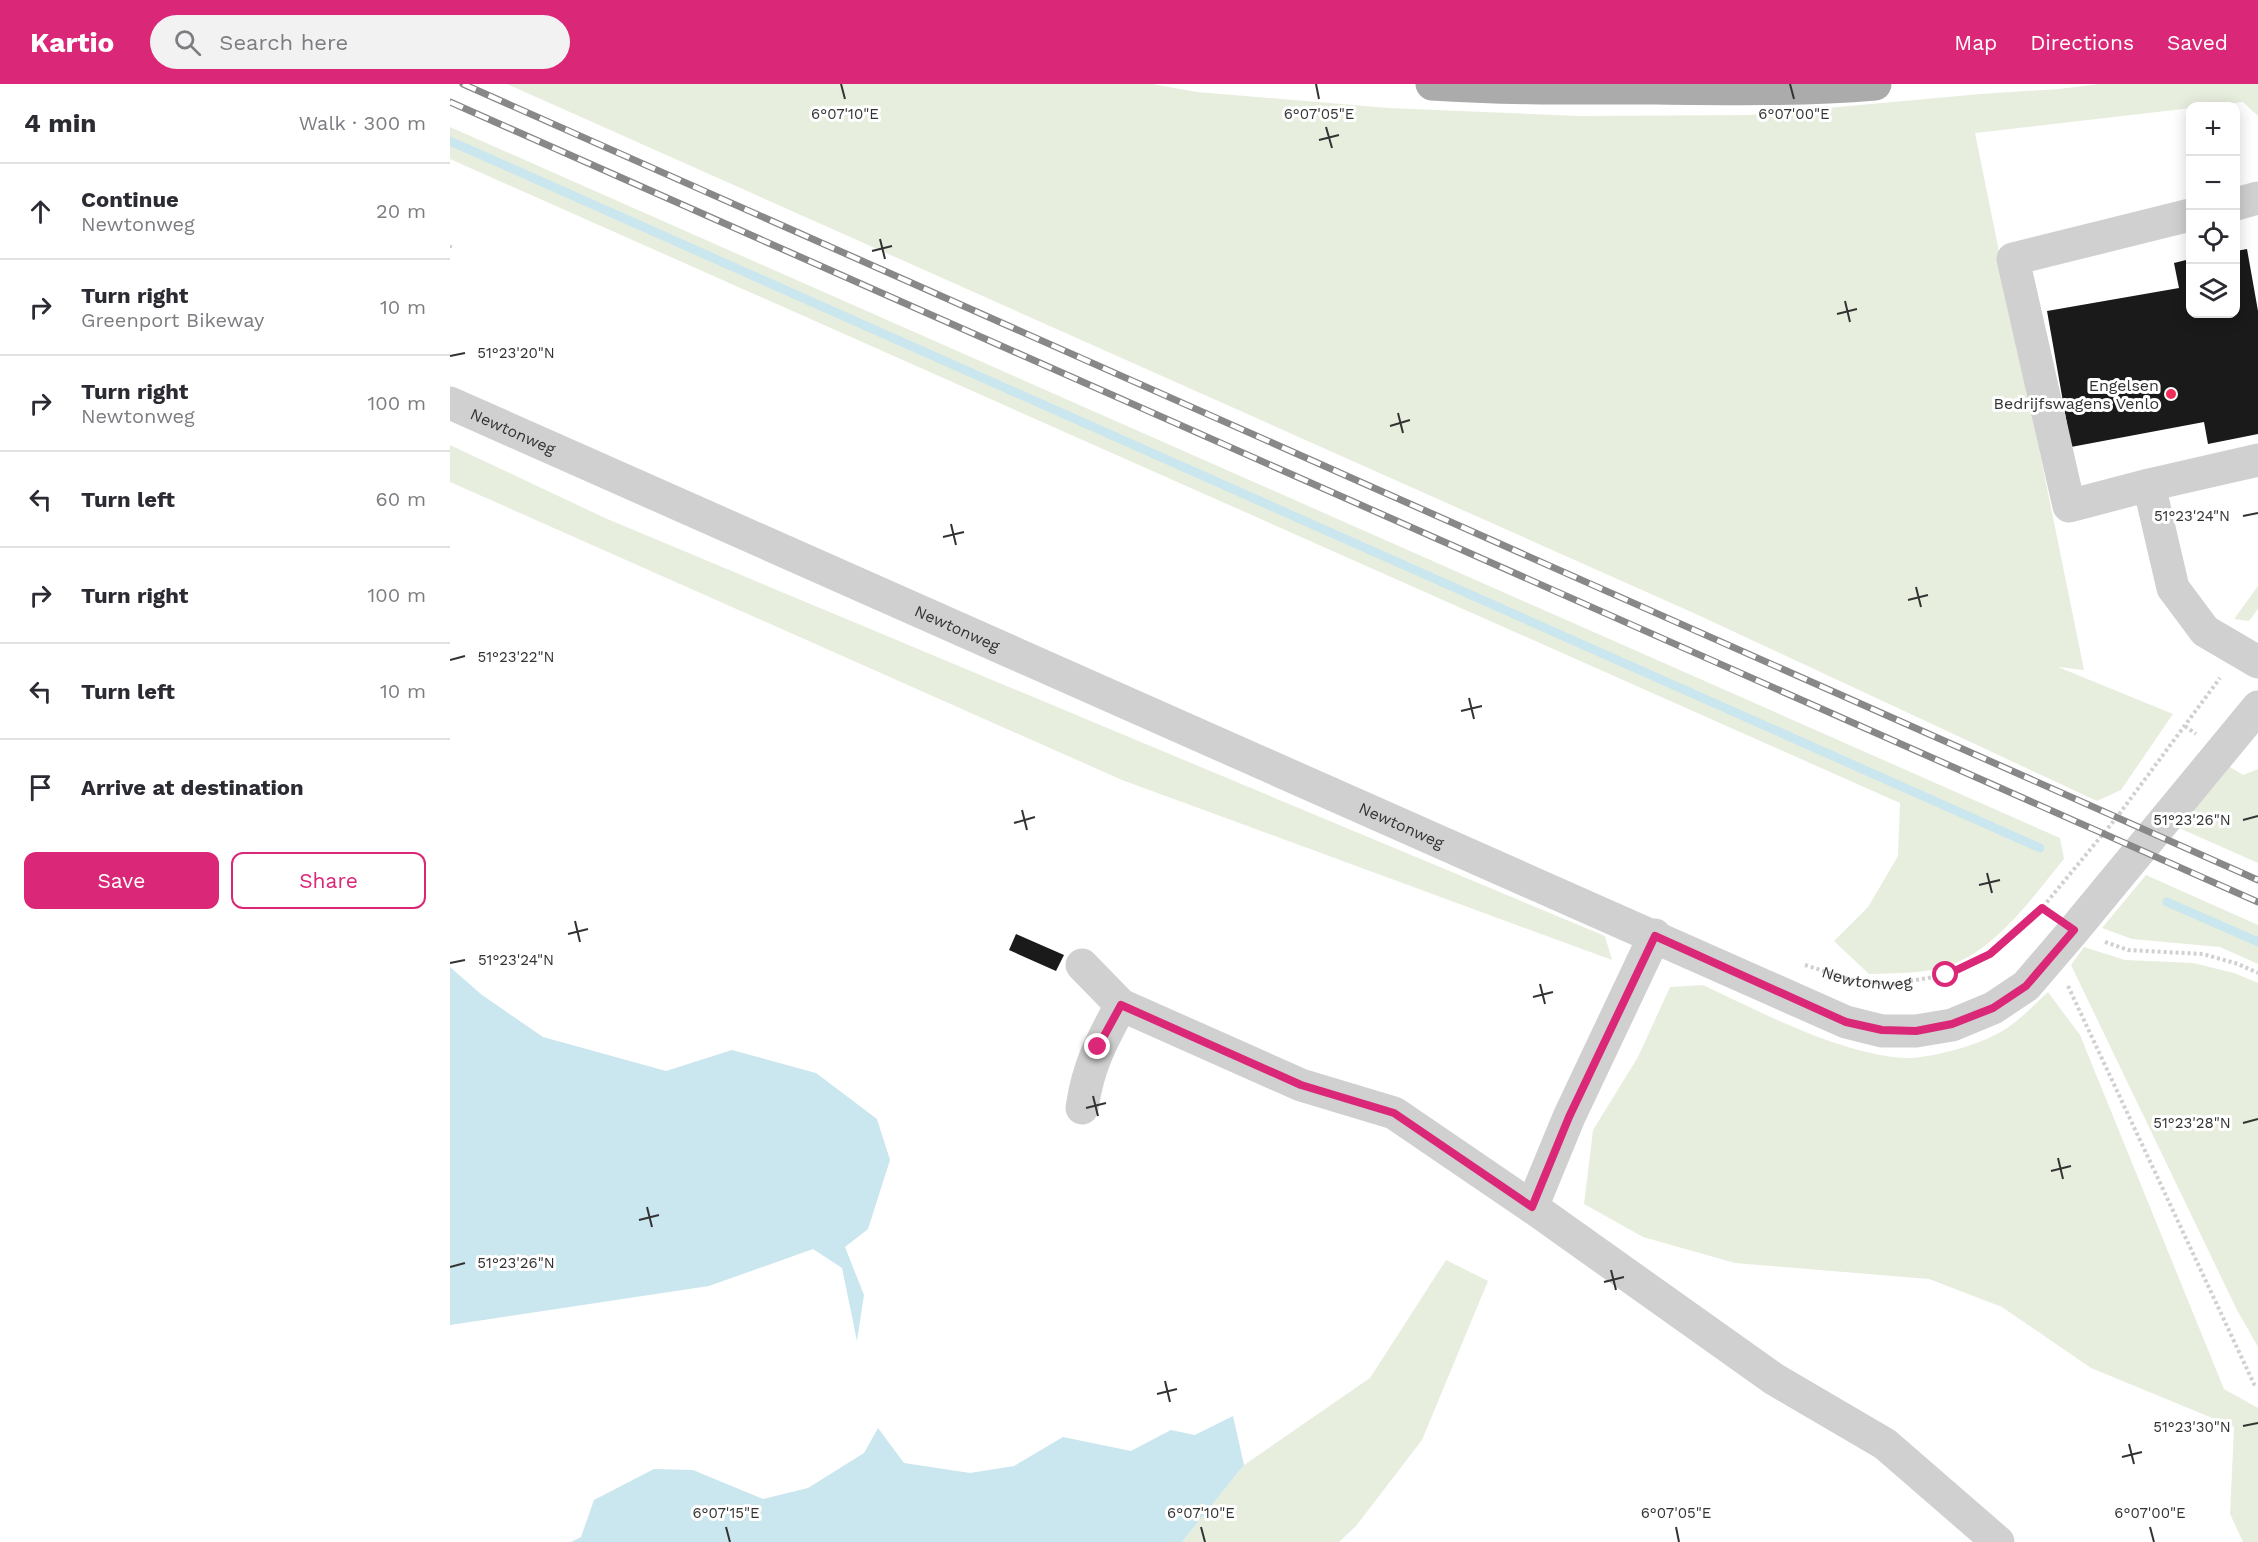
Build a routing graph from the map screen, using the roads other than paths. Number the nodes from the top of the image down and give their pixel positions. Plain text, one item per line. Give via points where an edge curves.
1 (1432, 84) edge
2 (1875, 84) edge
3 (2258, 198) edge
4 (2240, 203) edge
5 (2186, 216) edge
6 (450, 403) edge
7 (2258, 460) edge
8 (2150, 485) junction
9 (2258, 662) edge
10 (2258, 707) edge
11 (1655, 936) junction
12 (1082, 965) dead end
13 (1121, 1005) junction
14 (1082, 1108) dead end
15 (1532, 1207) junction
16 (1998, 1542) edge

1 - 2 main road via 1655,88
3 - 4 street
5 - 8 street via 2013,259 2069,506
6 - 11 street, Newtonweg
7 - 8 street
8 - 9 street via 2173,588 2205,631
10 - 11 street, Newtonweg via 2026,986 1993,1008 1952,1024 1916,1031 1882,1030 1846,1022
11 - 15 street via 1569,1117
12 - 13 street
13 - 14 street via 1098,1047 1086,1080
13 - 15 street via 1301,1085 1394,1113
15 - 16 street via 1774,1379 1885,1444

